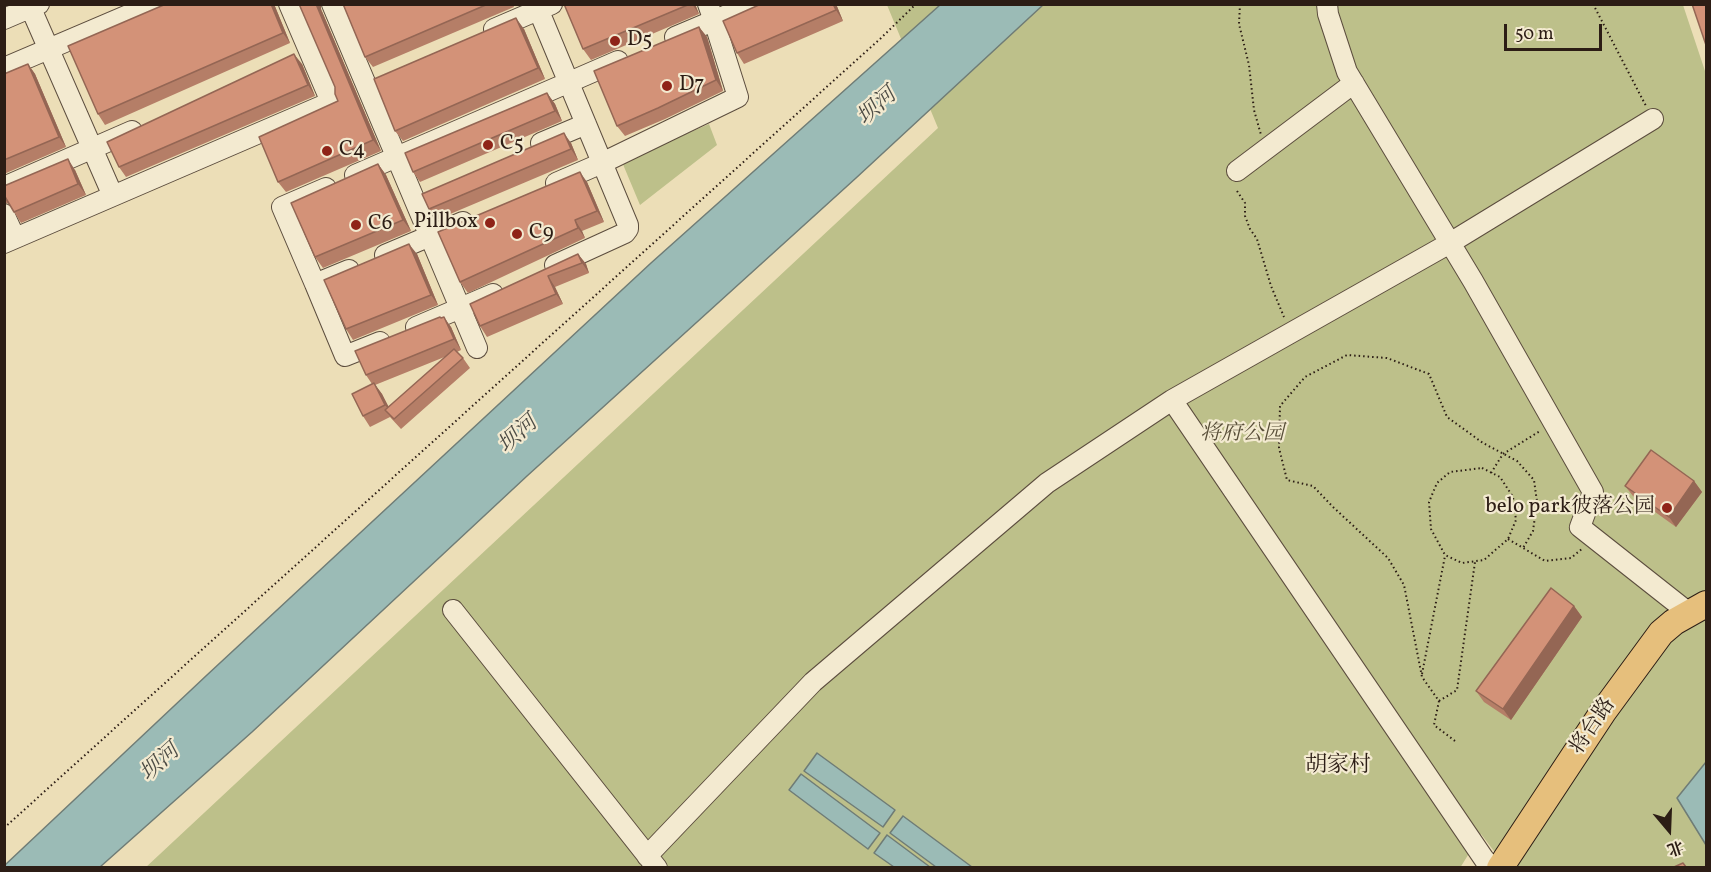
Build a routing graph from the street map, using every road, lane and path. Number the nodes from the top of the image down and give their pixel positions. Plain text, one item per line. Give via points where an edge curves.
1 (154, 4) edge
2 (289, 4) edge
3 (753, 4) edge
4 (916, 4) edge
5 (1240, 4) edge
6 (1327, 4) edge
7 (1593, 4) edge
8 (335, 5) edge
9 (33, 6) edge
10 (542, 6) edge
11 (711, 13) edge
12 (4, 19) edge
13 (474, 38) edge
14 (662, 43) edge
15 (308, 48) junction
16 (48, 49) junction
17 (631, 56) edge
18 (286, 58) edge
19 (4, 68) edge
20 (387, 74) edge
21 (568, 82) junction
22 (366, 83) junction
23 (1354, 83) junction
24 (1653, 119) joint
25 (147, 124) edge
26 (586, 124) junction
27 (93, 149) junction
28 (1264, 149) junction
29 (521, 152) edge
30 (396, 156) junction
31 (602, 164) junction
32 (1237, 171) dead end
33 (4, 187) edge
34 (435, 189) edge
35 (537, 191) edge
36 (1237, 191) dead end
37 (113, 196) junction
38 (414, 198) junction
39 (483, 213) edge
40 (4, 214) edge
41 (430, 236) junction
42 (10, 241) edge
43 (1450, 243) junction
44 (543, 271) edge
45 (315, 284) junction
46 (512, 285) edge
47 (460, 309) junction
48 (1290, 334) junction
49 (477, 348) dead end
50 (1172, 400) junction
51 (1552, 423) junction
52 (1503, 454) junction
53 (1491, 473) junction
54 (1508, 539) junction
55 (1595, 539) junction
56 (1523, 548) junction
57 (1445, 555) junction
58 (1475, 561) junction
59 (1698, 609) edge
60 (453, 610) dead end
61 (1422, 677) junction
62 (1439, 701) junction
63 (1455, 741) dead end
64 (4, 828) edge
65 (652, 862) edge
66 (1492, 867) edge
67 (1500, 867) edge

1 - 16 lane
2 - 15 lane
3 - 11 lane
4 - 64 path
5 - 28 path via 1239,24
6 - 23 lane via 1347,72
7 - 24 path
8 - 22 lane
9 - 12 lane
9 - 16 lane
10 - 13 lane
10 - 21 lane
11 - 14 lane
11 - 31 lane via 738,97
15 - 18 lane
15 - 37 lane via 332,102
16 - 19 lane
16 - 27 lane
17 - 21 lane
20 - 22 lane
21 - 26 lane
21 - 30 lane
22 - 30 lane
23 - 28 lane
23 - 43 lane
24 - 43 lane
25 - 27 lane
26 - 29 lane
26 - 31 lane
27 - 33 lane
27 - 37 lane
28 - 32 lane
30 - 38 lane
30 - 45 lane via 282,207
31 - 35 lane
31 - 44 lane via 627,230
34 - 38 lane
36 - 48 path via 1245,203 1245,216 1257,239
37 - 42 lane
38 - 41 lane
39 - 41 lane
40 - 42 lane
41 - 45 lane
41 - 47 lane
43 - 48 lane
43 - 51 lane
45 - 47 lane via 345,356
46 - 47 lane
47 - 49 lane
48 - 50 lane
50 - 65 lane via 1047,483 813,682
50 - 66 lane
51 - 52 path
51 - 55 lane via 1593,492 1580,527
52 - 53 path
52 - 56 path via 1517,461 1534,480 1537,502 1533,531
52 - 61 path via 1448,417 1429,374 1387,358 1347,355 1305,377 1280,406 1279,448 1287,480 1313,486 1388,558 1404,585
53 - 54 path via 1500,477 1513,497 1516,520
53 - 57 path via 1482,468 1450,472 1437,483 1429,502 1431,529
54 - 56 path
54 - 58 path via 1484,560
55 - 56 path via 1571,558 1545,561
55 - 59 lane
57 - 58 path via 1462,563
57 - 61 path
58 - 62 path via 1457,690
59 - 67 main road, 将台路 via 1661,633 1603,712
60 - 65 lane
61 - 62 path
62 - 63 path via 1434,725

